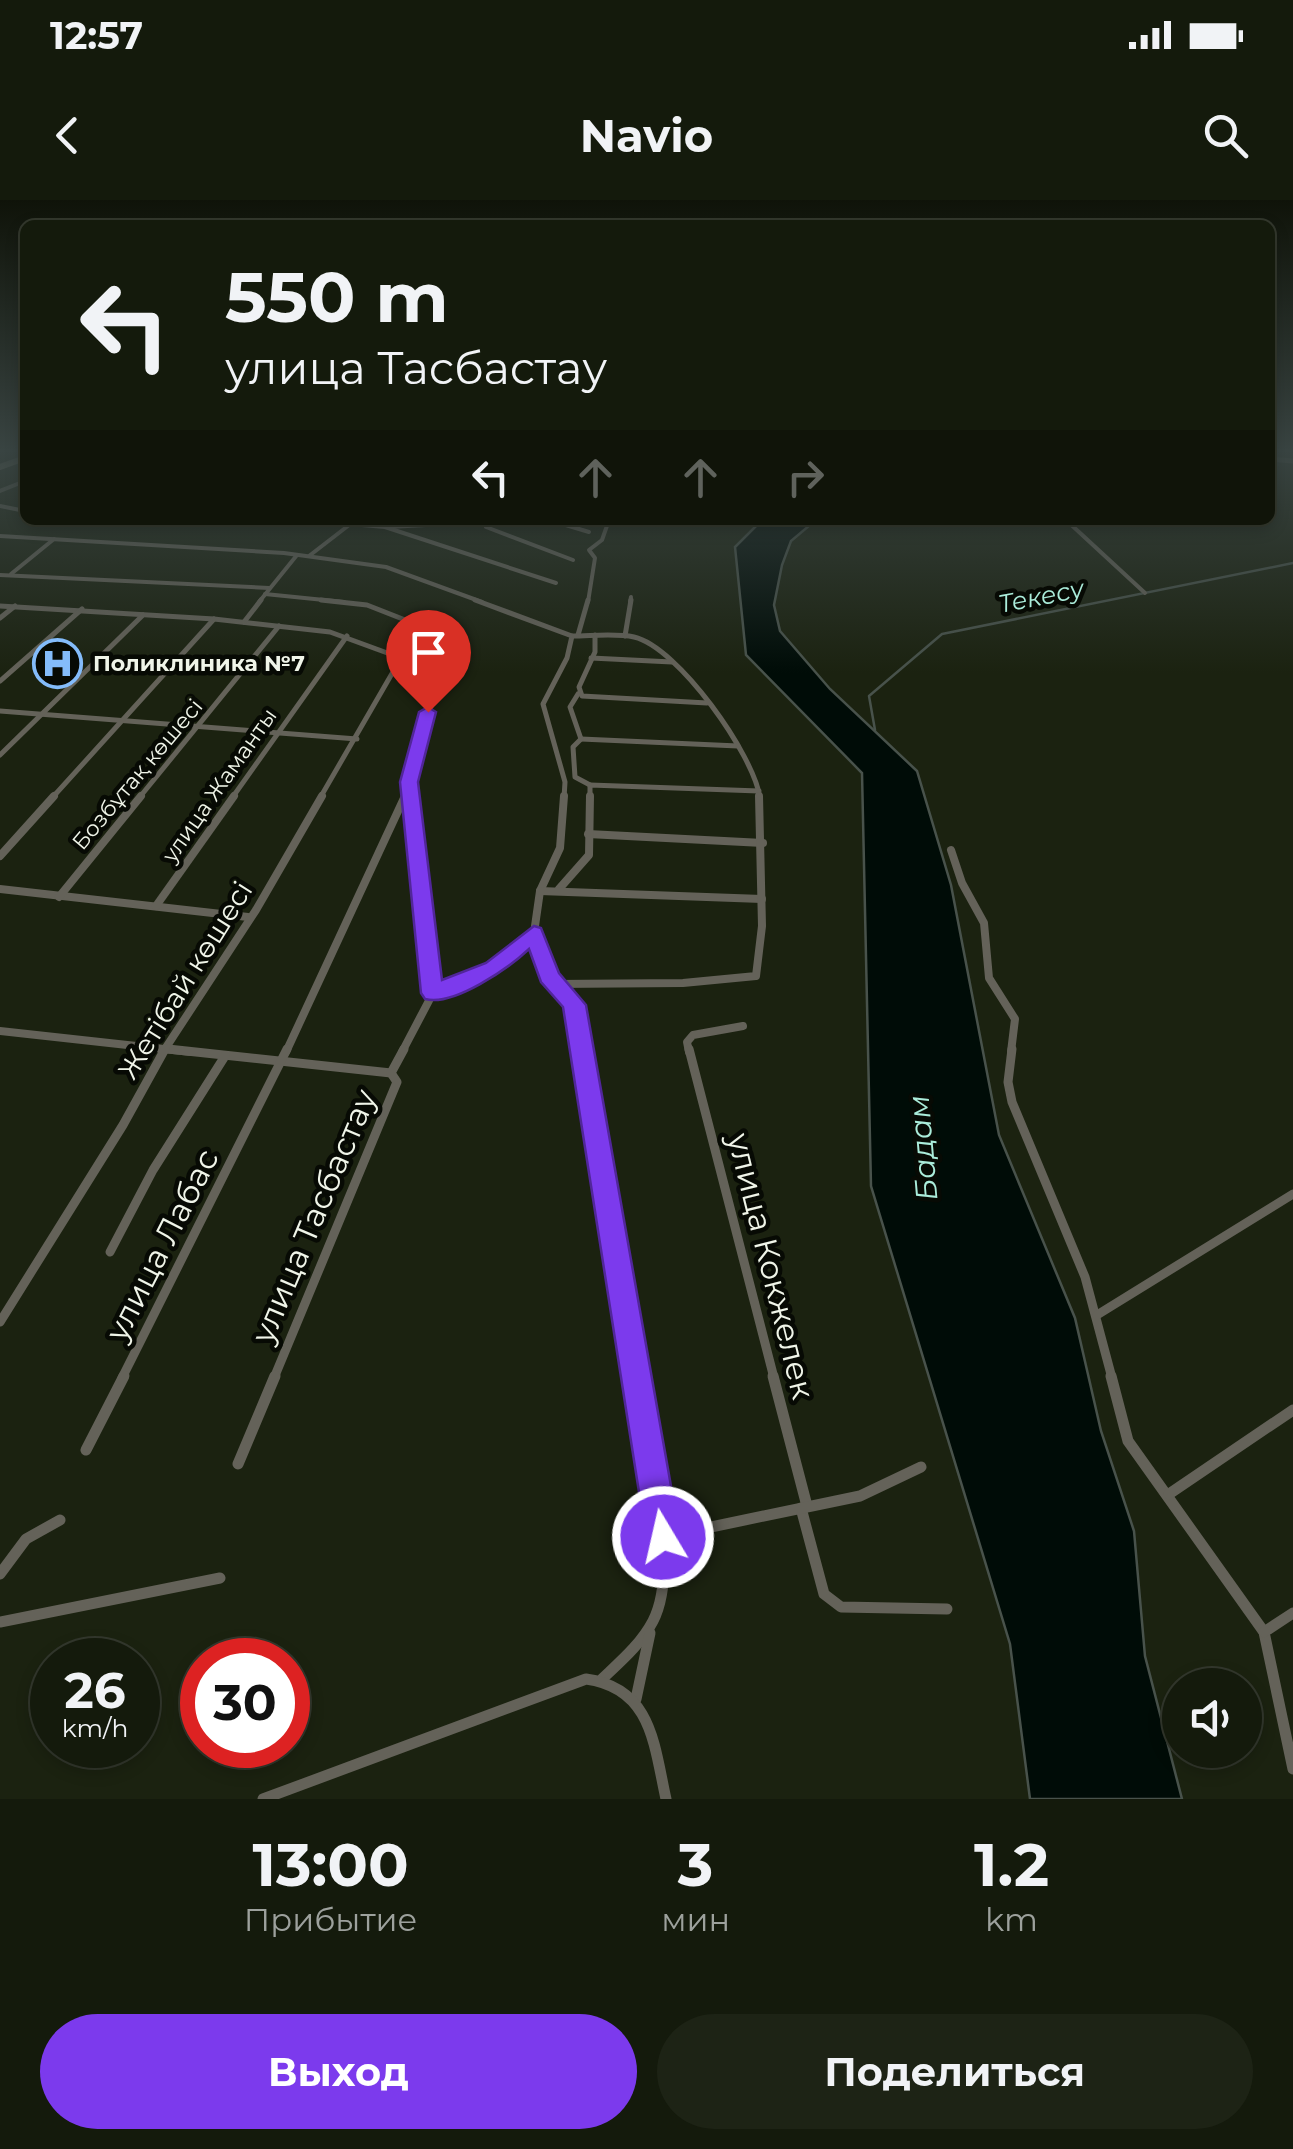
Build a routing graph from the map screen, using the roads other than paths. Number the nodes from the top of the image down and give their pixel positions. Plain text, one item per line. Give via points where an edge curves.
1 (349, 525) edge
2 (372, 525) edge
3 (392, 525) edge
4 (482, 525) edge
5 (566, 525) edge
6 (607, 525) edge
7 (1071, 525) edge
8 (385, 527) junction
9 (589, 532) dead end
10 (0, 536) edge
11 (54, 539) junction
12 (297, 554) junction
13 (309, 556) junction
14 (573, 560) dead end
15 (11, 574) junction
16 (0, 575) edge
17 (556, 583) dead end
18 (267, 592) junction
19 (1145, 593) dead end
20 (631, 597) dead end
21 (0, 606) edge
22 (15, 606) junction
23 (82, 610) junction
24 (144, 614) junction
25 (0, 618) edge
26 (214, 619) junction
27 (244, 622) junction
28 (279, 626) junction
29 (572, 635) junction
30 (595, 635) junction
31 (347, 636) junction
32 (625, 636) junction
33 (592, 658) junction
34 (673, 662) junction
35 (0, 681) edge
36 (578, 694) junction
37 (708, 703) junction
38 (0, 711) edge
39 (42, 714) junction
40 (122, 720) junction
41 (200, 727) junction
42 (276, 733) junction
43 (581, 738) junction
44 (356, 739) junction
45 (738, 746) junction
46 (0, 755) edge
47 (593, 784) junction
48 (410, 787) junction
49 (759, 791) junction
50 (588, 834) junction
51 (762, 843) junction
52 (951, 850) dead end
53 (0, 856) edge
54 (0, 889) edge
55 (559, 890) junction
56 (540, 891) junction
57 (59, 897) junction
58 (762, 900) junction
59 (156, 906) junction
60 (248, 917) junction
61 (534, 933) junction
62 (554, 984) junction
63 (433, 993) junction
64 (743, 1026) dead end
65 (0, 1032) edge
66 (165, 1050) junction
67 (224, 1056) junction
68 (279, 1062) junction
69 (391, 1073) junction
70 (1293, 1194) edge
71 (110, 1252) dead end
72 (1097, 1315) junction
73 (0, 1322) edge
74 (1293, 1410) edge
75 (86, 1450) dead end
76 (238, 1464) dead end
77 (921, 1467) dead end
78 (1169, 1494) junction
79 (804, 1507) junction
80 (60, 1520) dead end
81 (663, 1537) junction
82 (0, 1574) edge
83 (220, 1578) dead end
84 (947, 1610) dead end
85 (1293, 1613) edge
86 (0, 1622) edge
87 (1264, 1632) junction
88 (650, 1633) junction
89 (602, 1679) junction
90 (636, 1700) junction
91 (1293, 1769) edge
92 (263, 1799) edge
93 (666, 1799) edge

1 - 13 street
2 - 8 street
3 - 8 street
4 - 14 street
5 - 9 street
6 - 29 street via 588,550 595,558 585,622
7 - 19 street
8 - 17 street
10 - 11 street
11 - 12 street
11 - 15 street
12 - 13 street
12 - 18 street
13 - 29 street via 386,566
15 - 16 street
15 - 18 street
18 - 27 street
18 - 48 street via 367,605 451,638 416,746
20 - 32 street
21 - 22 street
22 - 23 street
22 - 25 street
23 - 24 street
23 - 35 street
24 - 26 street
24 - 39 street
26 - 27 street
26 - 40 street
27 - 28 street
28 - 31 street
28 - 41 street, Бозбұтақ көшесі
29 - 30 street
29 - 56 street via 544,704 564,782 560,848
30 - 32 street
30 - 33 street
31 - 42 street, улица Жаманты
31 - 44 street, Жетібай көшесі via 401,658
32 - 34 street via 644,640
33 - 34 street
33 - 36 street
34 - 37 street
36 - 37 street
36 - 43 street via 570,708
37 - 45 street
38 - 39 street
39 - 40 street
39 - 46 street
40 - 41 street
40 - 53 street
41 - 42 street
41 - 57 street, Бозбұтақ көшесі
42 - 44 street
42 - 59 street, улица Жаманты
43 - 45 street
43 - 47 street via 573,747 575,777
44 - 60 street, Жетібай көшесі
45 - 49 street
47 - 49 street
47 - 50 street
48 - 63 street
48 - 68 street, улица Лабас
49 - 51 street
50 - 51 street
50 - 55 street via 587,860
51 - 58 street
52 - 72 street via 984,923 989,978 1015,1019 1012,1102
54 - 57 street
55 - 56 street
55 - 58 street
56 - 61 street
57 - 59 street
58 - 62 street via 756,976
59 - 60 street
60 - 66 street, Жетібай көшесі
61 - 62 street
61 - 63 street via 494,968
62 - 81 street via 580,1018
63 - 69 street, улица Тасбастау
64 - 79 street, улица Кокжелек via 688,1038
65 - 66 street
66 - 67 street
66 - 73 street, Жетібай көшесі
67 - 68 street
67 - 71 street
68 - 69 street
68 - 75 street, улица Лабас
69 - 76 street, улица Тасбастау via 397,1082
70 - 72 street
72 - 78 street via 1128,1441
74 - 78 street
77 - 79 street via 860,1496
78 - 87 street
79 - 81 street
79 - 84 street, улица Кокжелек via 830,1602
80 - 82 street via 26,1539
81 - 88 street via 668,1572
83 - 86 street
85 - 87 street
87 - 91 street
88 - 89 street
88 - 90 street
89 - 90 street
89 - 92 street via 586,1679
90 - 93 street

